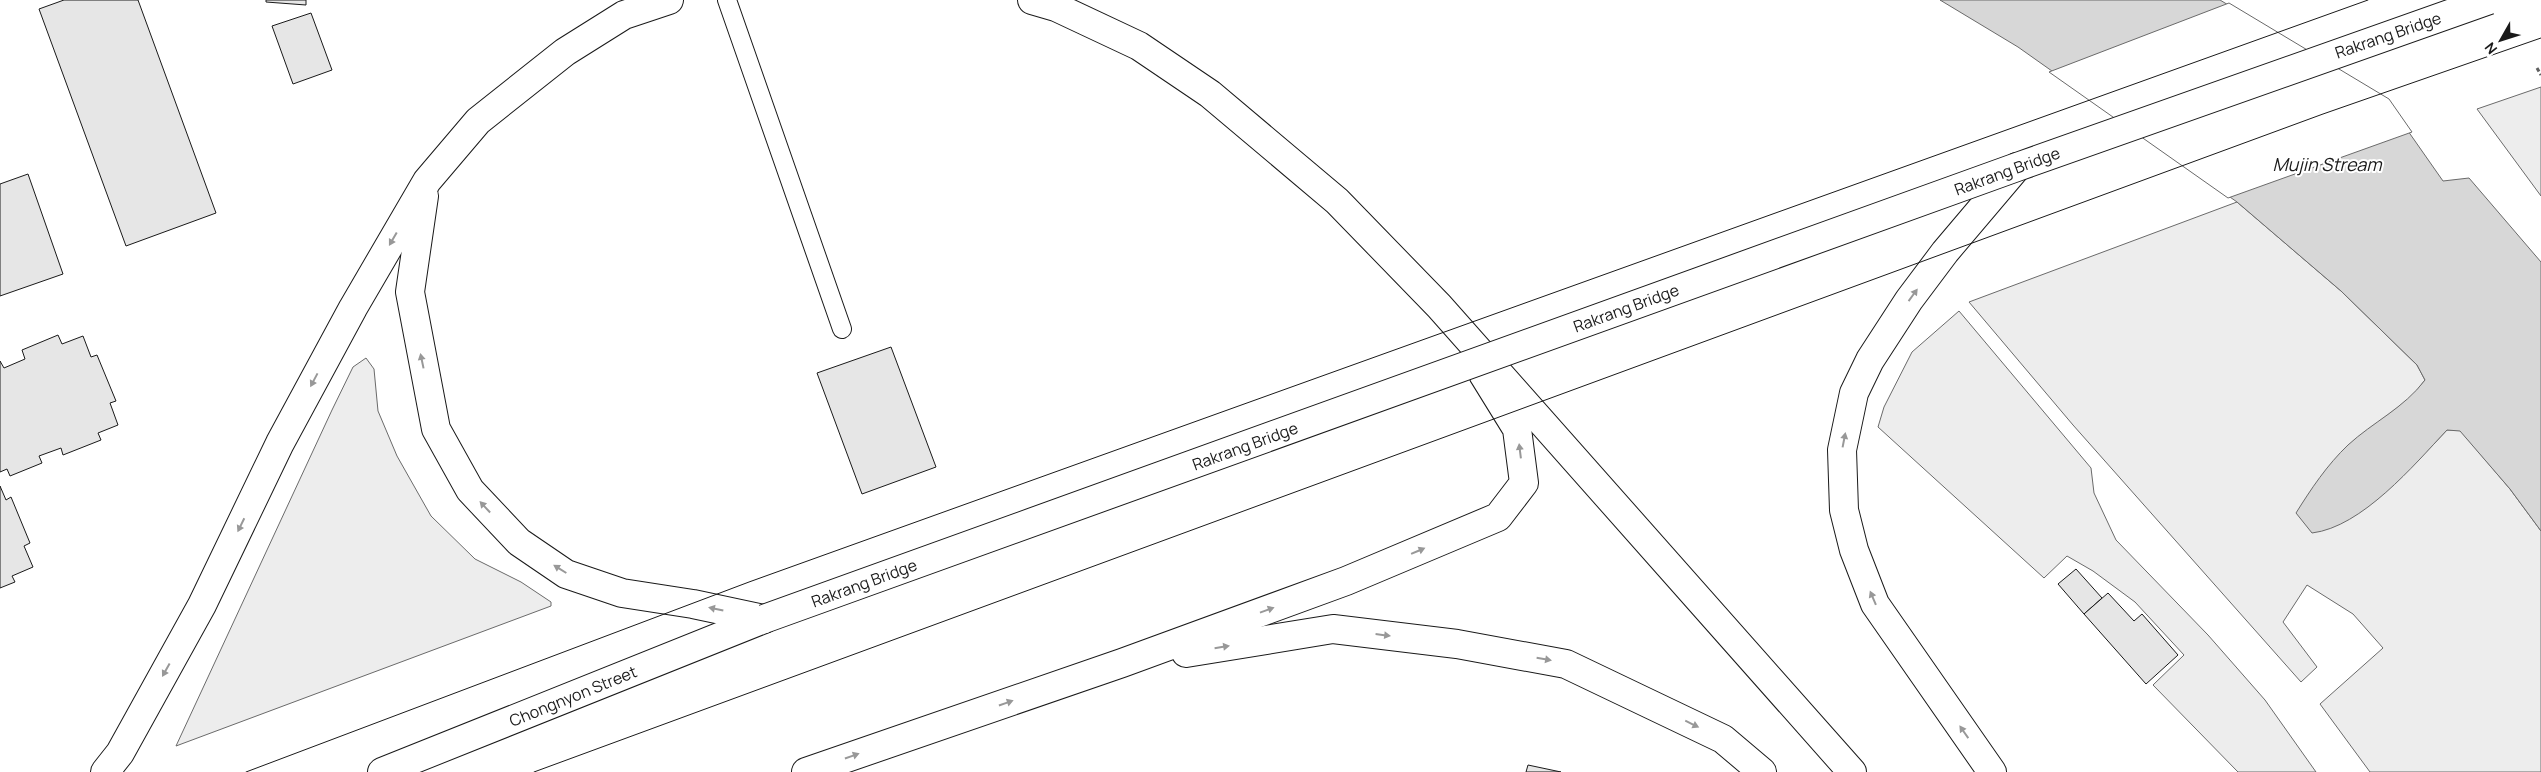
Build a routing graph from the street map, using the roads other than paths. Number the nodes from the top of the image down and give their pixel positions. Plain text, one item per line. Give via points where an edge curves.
1 (669, 0) edge
2 (727, 0) edge
3 (1032, 0) edge
4 (2489, 0) edge
5 (2017, 167) junction
6 (426, 181) junction
7 (1439, 306) junction
8 (842, 329) dead end
9 (764, 619) junction
10 (1122, 663) junction
11 (105, 772) edge
12 (382, 772) edge
13 (806, 772) edge
14 (1762, 772) edge
15 (1852, 772) edge
16 (1992, 772) edge

1 - 6 main road via 624,15 565,52 478,121
2 - 8 lane
3 - 7 main road via 1056,7 1138,46 1210,94 1337,201
4 - 5 main road, Rakrang Bridge, bridge
5 - 9 main road, Rakrang Bridge, bridge
16 -> 5 main road via 1876,604 1854,550 1844,510 1842,450 1854,393 1870,360 1945,252
9 -> 6 main road via 622,593 566,574 519,542 470,490 436,429 410,292
6 -> 11 main road via 280,443 202,605 120,753
10 -> 7 main road via 1346,581 1498,518 1524,483 1518,430
7 - 15 main road
9 - 12 main road, Chongnyon Street
13 -> 10 main road
10 -> 14 main road via 1333,629 1457,644 1566,664 1723,739

